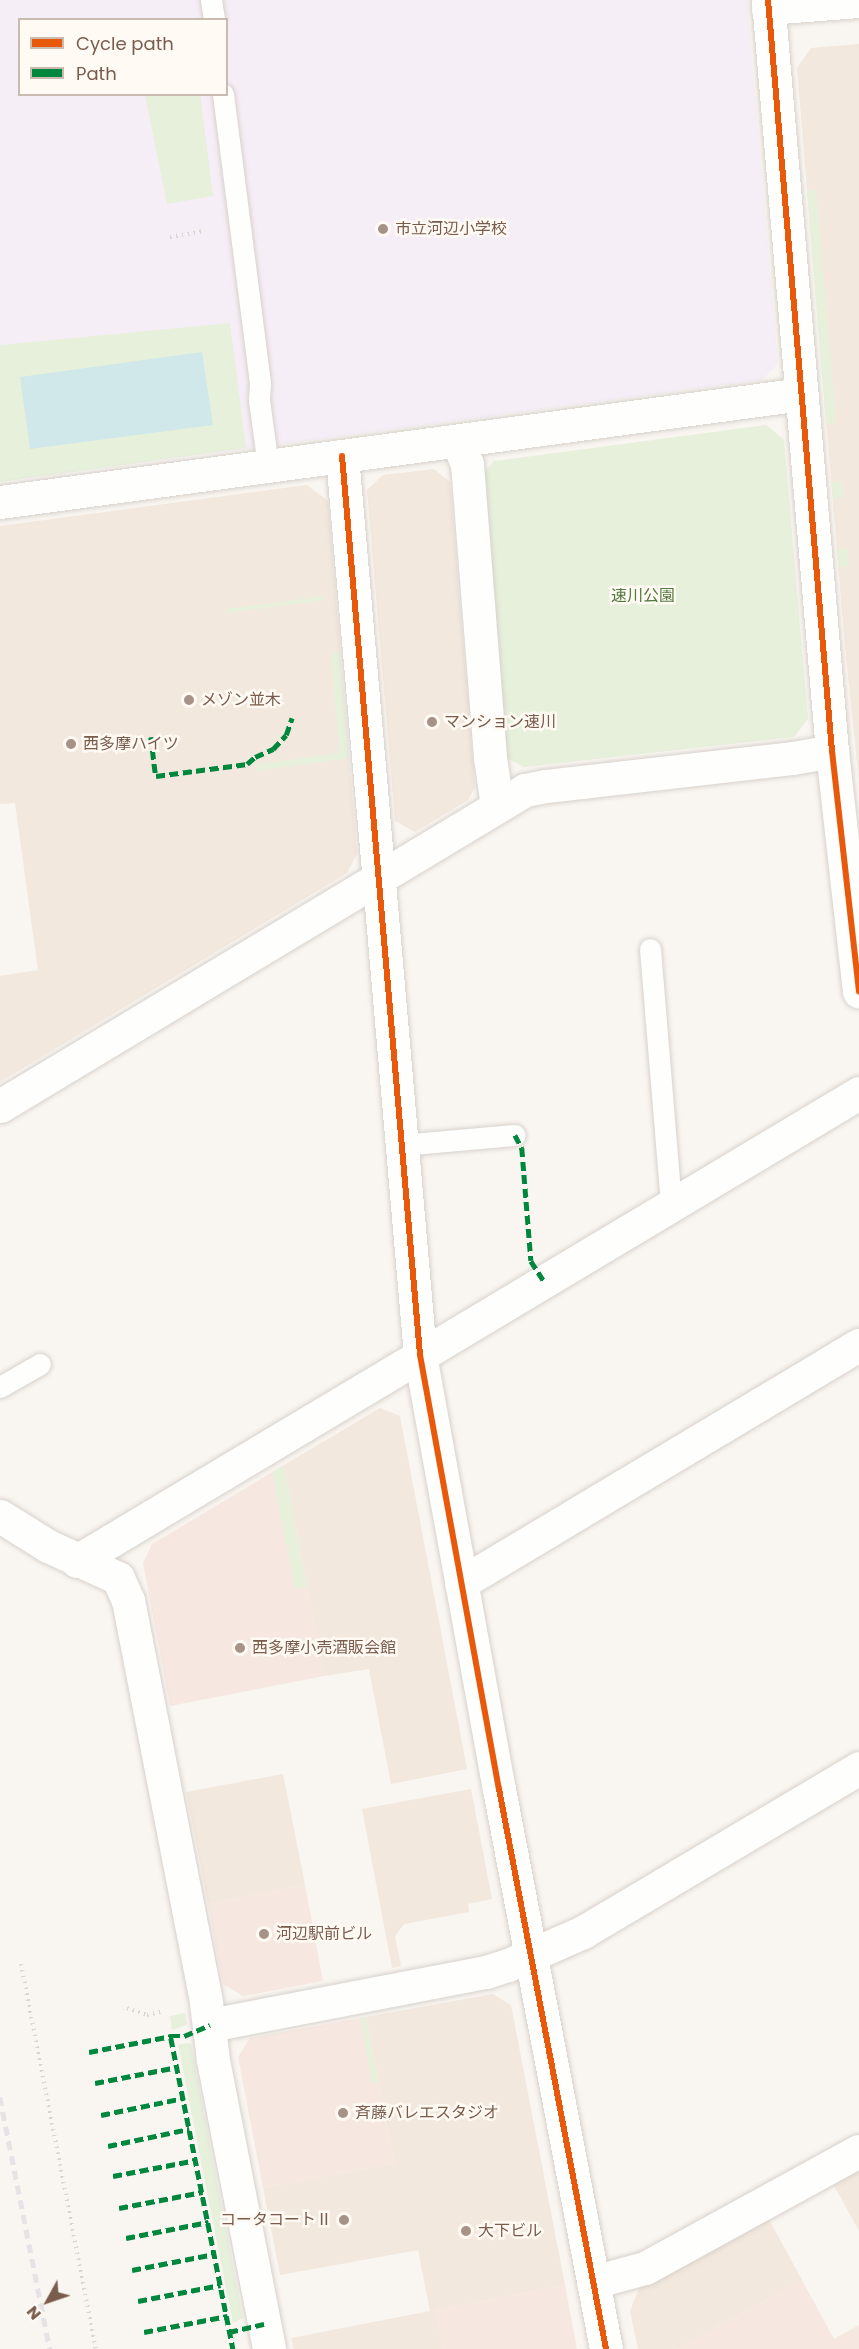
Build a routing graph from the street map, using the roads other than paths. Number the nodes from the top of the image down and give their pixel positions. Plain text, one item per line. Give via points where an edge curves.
1 (211, 0) edge
2 (859, 1) edge
3 (768, 4) edge
4 (214, 18) edge
5 (224, 96) edge
6 (802, 394) junction
7 (458, 442) junction
8 (342, 456) junction
9 (268, 466) junction
10 (0, 502) edge
11 (832, 751) junction
12 (497, 806) junction
13 (377, 878) junction
14 (650, 948) dead end
15 (859, 991) edge
16 (859, 1093) edge
17 (0, 1106) edge
18 (515, 1135) dead end
19 (400, 1145) junction
20 (671, 1205) junction
21 (859, 1345) edge
22 (420, 1355) junction
23 (40, 1364) dead end
24 (0, 1387) edge
25 (0, 1516) edge
26 (77, 1562) junction
27 (461, 1583) junction
28 (859, 1768) edge
29 (531, 1955) junction
30 (210, 2025) junction
31 (859, 2151) edge
32 (593, 2282) junction
33 (269, 2349) edge
34 (606, 2349) edge

1 - 4 lane
2 - 3 street
3 - 6 street
5 - 9 lane
6 - 7 street
6 - 11 street
7 - 8 street
7 - 12 street via 466,464
8 - 9 street
8 - 13 street
9 - 10 street
11 - 12 street via 546,786 525,790
11 - 15 street
12 - 13 street
13 - 17 street
13 - 19 street
14 - 20 lane
16 - 20 street
18 - 19 lane
19 - 22 street
20 - 22 street
21 - 27 street
22 - 26 street
22 - 27 street
23 - 24 lane
25 - 26 street
26 - 30 street via 118,1578 128,1600
27 - 29 street
28 - 29 street via 584,1932
29 - 30 street via 486,1972
29 - 32 street
30 - 33 street via 213,2060
31 - 32 street via 645,2268
32 - 34 street

